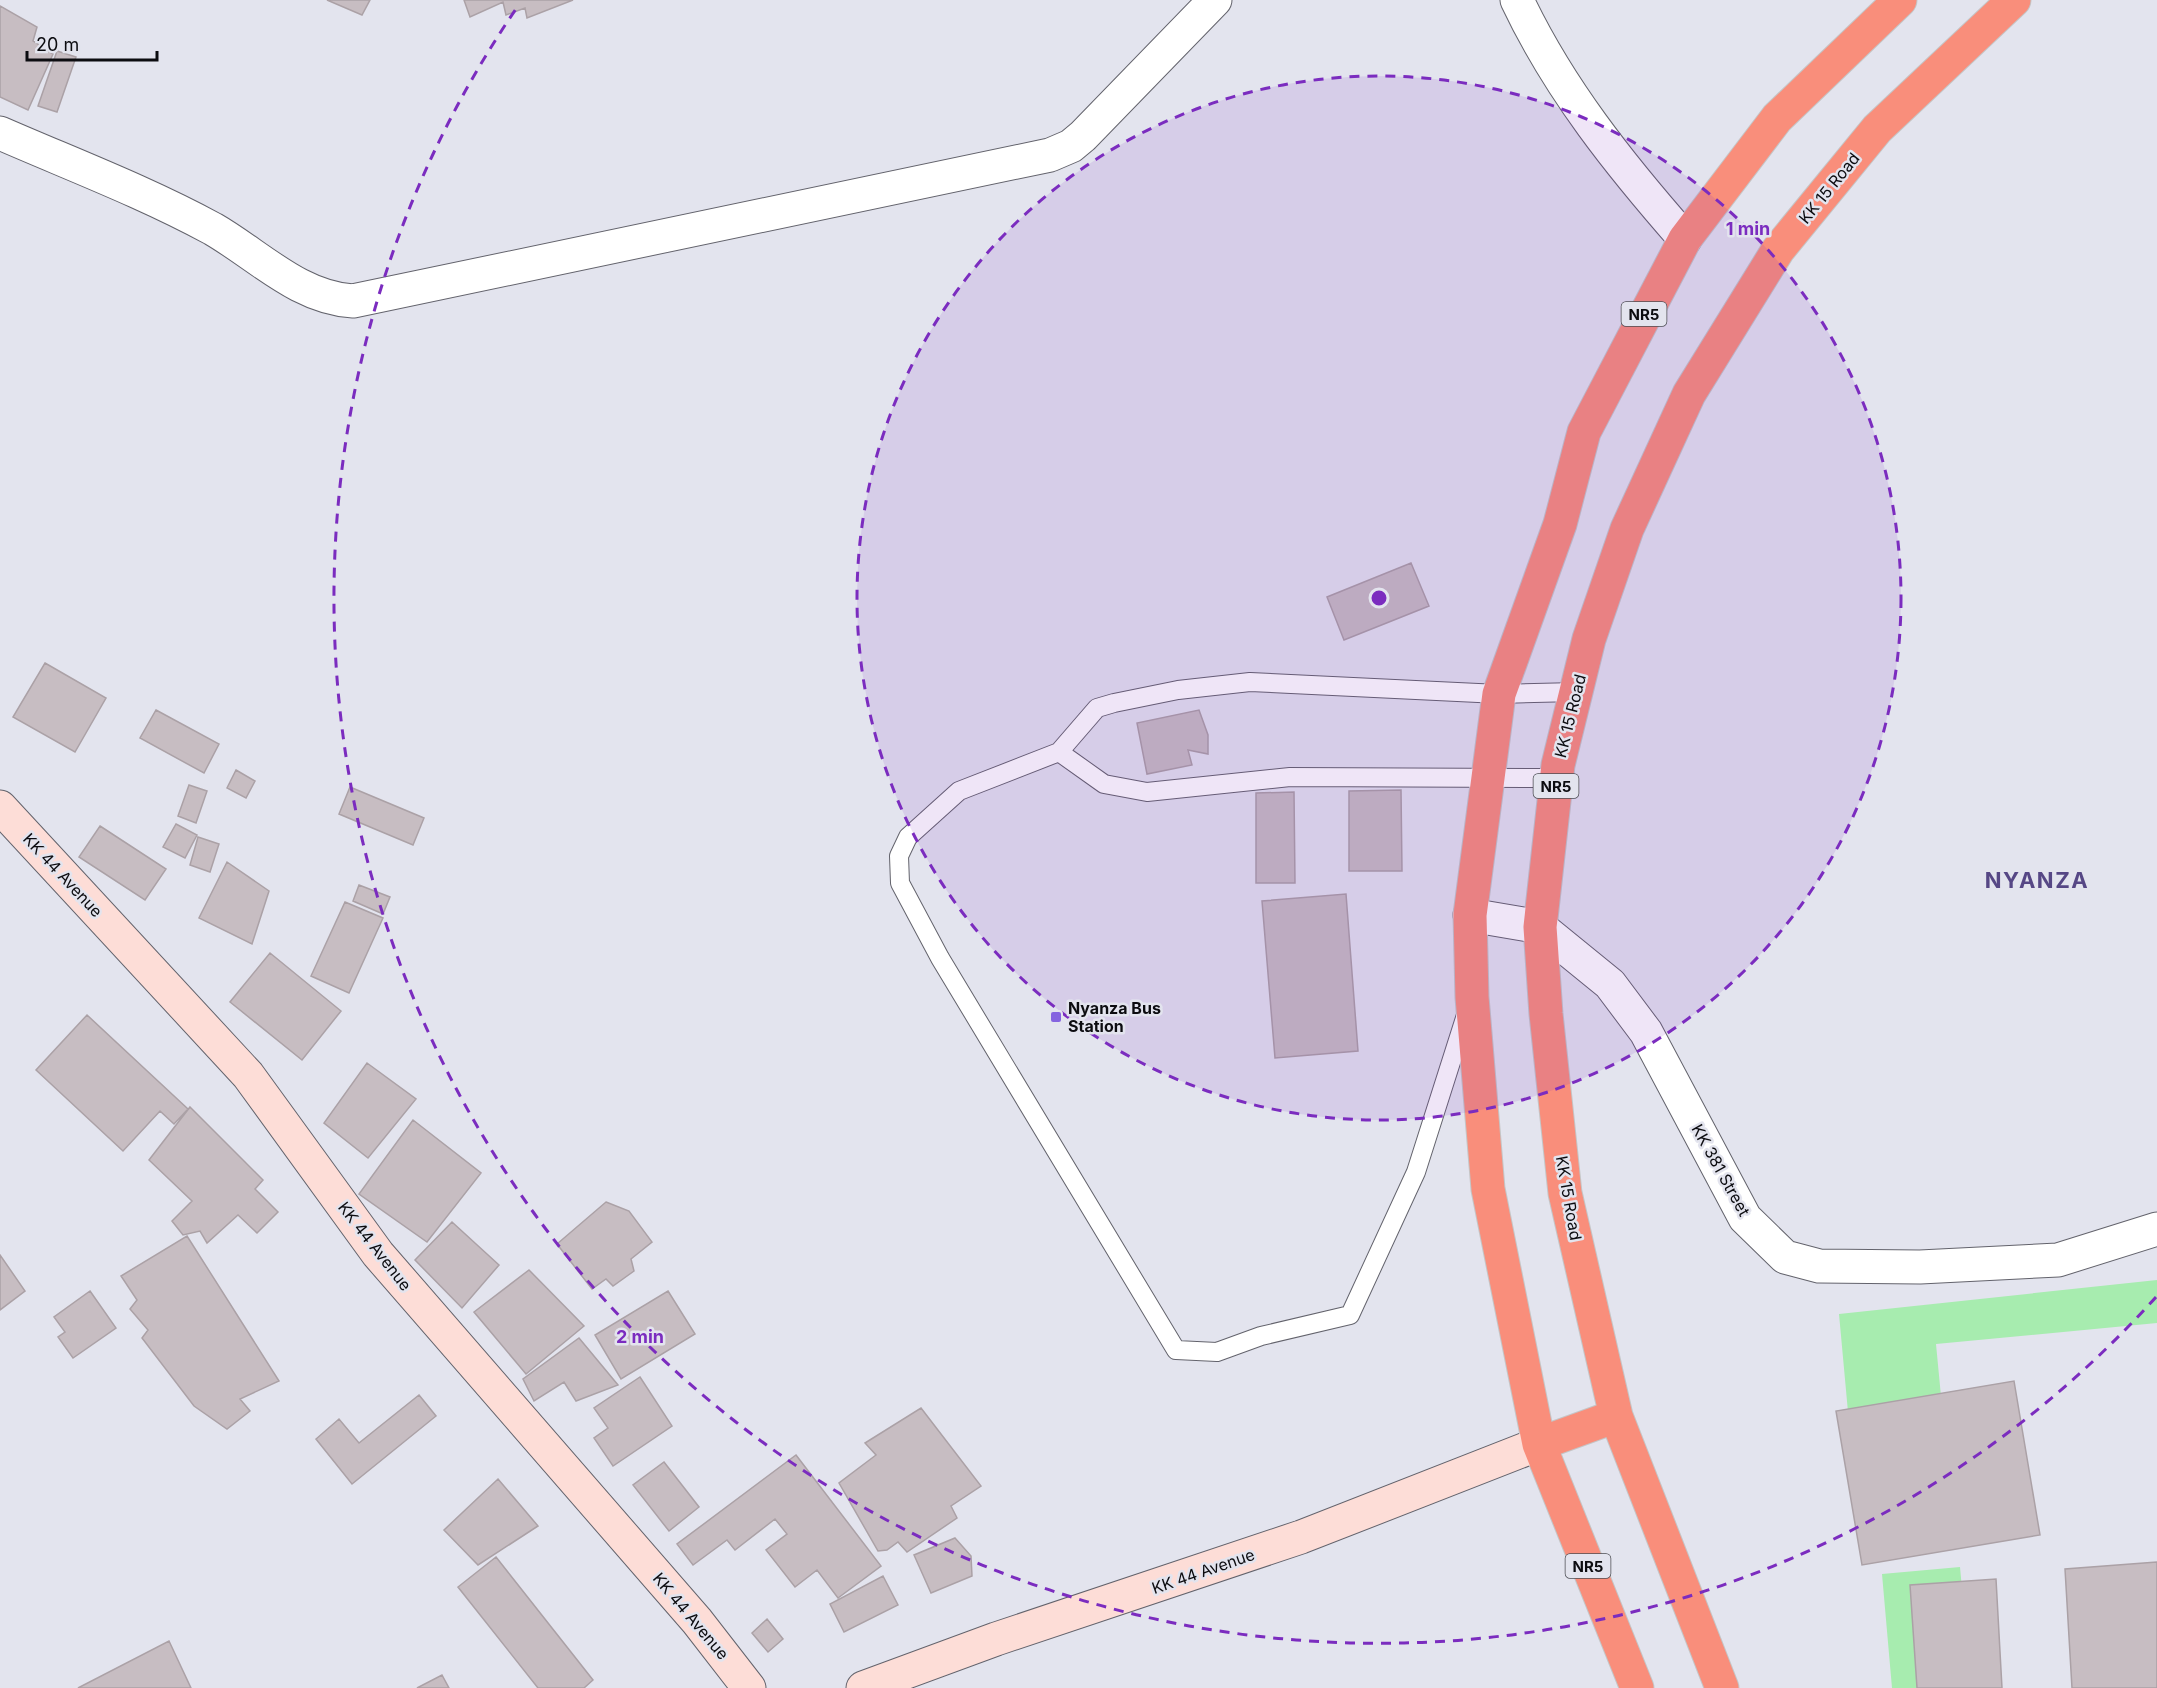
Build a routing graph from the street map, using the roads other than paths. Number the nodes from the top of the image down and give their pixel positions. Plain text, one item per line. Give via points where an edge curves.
1 (1215, 0) edge
2 (1518, 0) edge
3 (1900, 0) edge
4 (2014, 0) edge
5 (0, 133) edge
6 (1685, 238) junction
7 (1576, 692) junction
8 (1499, 694) junction
9 (1059, 752) junction
10 (1488, 778) junction
11 (1557, 778) junction
12 (0, 807) edge
13 (1470, 915) junction
14 (1540, 927) junction
15 (1472, 997) junction
16 (2157, 1229) edge
17 (1616, 1416) junction
18 (1539, 1444) junction
19 (749, 1688) edge
20 (863, 1688) edge
21 (1637, 1688) edge
22 (1722, 1688) edge

1 - 5 street via 1083,136 1050,155 353,301 331,300 308,290 213,230
2 - 6 street via 1532,32 1571,97 1630,176
3 - 6 highway, NR5 via 1777,118
4 - 7 highway, KK 15 Road / NR5 via 1877,129 1778,250 1689,394 1627,529 1589,639
6 - 8 highway, NR5 via 1584,432 1560,524
7 - 8 lane
7 - 11 highway, KK 15 Road / NR5
8 - 9 lane via 1250,682 1178,690 1097,708
8 - 10 highway, NR5
9 - 10 lane via 1104,784 1147,792 1290,777
9 - 15 lane via 959,791 908,837 899,856 900,882 940,958 1176,1350 1216,1352 1261,1336 1350,1315 1416,1172
10 - 11 lane
10 - 13 highway, NR5
11 - 14 highway, KK 15 Road / NR5
12 - 19 main road, KK 44 Avenue via 248,1076 378,1254 697,1621
13 - 14 street
13 - 15 highway, NR5
14 - 16 street, KK 381 Street via 1610,984 1646,1032 1746,1218 1785,1257 1819,1266 1909,1267 2058,1260
14 - 17 highway, KK 15 Road / NR5 via 1565,1193
15 - 18 highway, NR5 via 1488,1189
17 - 18 highway
17 - 22 highway, KK 15 Road / NR5
18 - 20 main road, KK 44 Avenue via 1301,1537
18 - 21 highway, NR5

